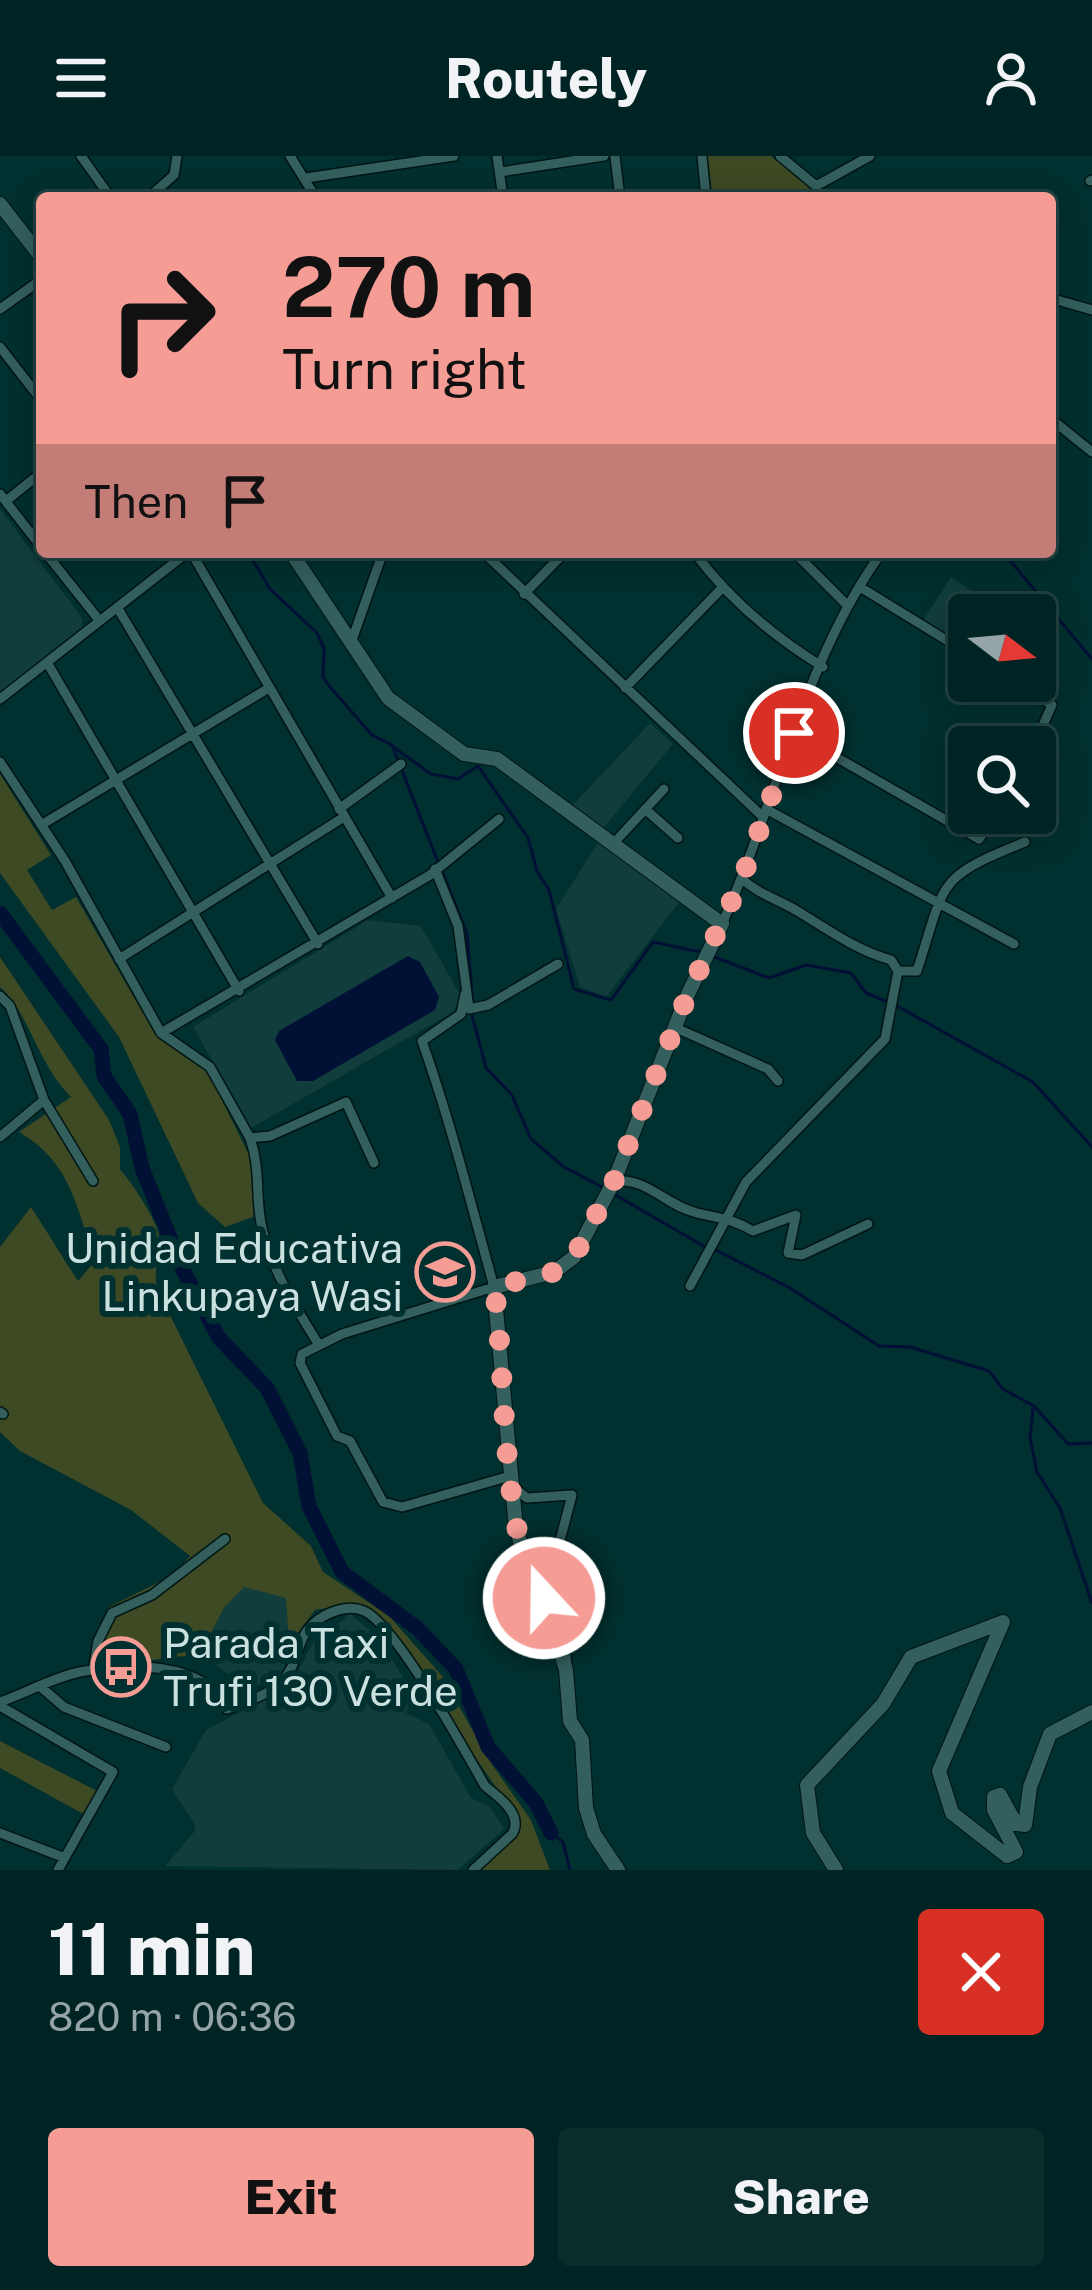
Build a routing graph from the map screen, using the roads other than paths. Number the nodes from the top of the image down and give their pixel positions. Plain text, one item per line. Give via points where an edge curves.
1 (82, 156) edge
2 (178, 156) edge
3 (290, 156) edge
4 (454, 156) edge
5 (497, 156) edge
6 (604, 156) edge
7 (615, 156) edge
8 (702, 156) edge
9 (780, 156) edge
10 (871, 156) edge
11 (795, 161) edge
12 (500, 172) junction
13 (306, 178) junction
14 (107, 192) edge
15 (155, 192) edge
16 (313, 192) edge
17 (502, 192) edge
18 (619, 192) edge
19 (705, 192) edge
20 (0, 204) edge
21 (36, 250) edge
22 (36, 283) edge
23 (1056, 300) edge
24 (0, 309) edge
25 (1092, 310) edge
26 (0, 347) edge
27 (36, 393) edge
28 (1056, 423) edge
29 (1091, 449) edge
30 (36, 476) edge
31 (3, 498) edge
32 (36, 540) edge
33 (50, 558) edge
34 (164, 558) edge
35 (181, 558) edge
36 (193, 558) edge
37 (295, 558) edge
38 (381, 558) edge
39 (489, 558) edge
40 (560, 558) edge
41 (699, 558) edge
42 (800, 558) edge
43 (879, 558) edge
44 (170, 566) junction
45 (723, 587) junction
46 (860, 587) junction
47 (524, 594) junction
48 (848, 606) junction
49 (118, 607) junction
50 (99, 620) junction
51 (352, 640) junction
52 (948, 641) edge
53 (48, 664) junction
54 (823, 667) junction
55 (269, 688) junction
56 (625, 688) junction
57 (0, 699) edge
58 (794, 733) junction
59 (195, 734) junction
60 (0, 762) edge
61 (401, 764) dead end
62 (117, 782) junction
63 (664, 789) dead end
64 (645, 809) junction
65 (342, 813) junction
66 (765, 813) junction
67 (499, 819) dead end
68 (948, 821) edge
69 (41, 825) junction
70 (678, 838) dead end
71 (1025, 842) dead end
72 (612, 845) junction
73 (268, 866) junction
74 (435, 869) junction
75 (742, 879) junction
76 (392, 898) junction
77 (939, 904) junction
78 (194, 912) junction
79 (722, 924) junction
80 (319, 944) junction
81 (1014, 944) dead end
82 (119, 959) junction
83 (558, 964) dead end
84 (898, 971) junction
85 (239, 992) junction
86 (465, 994) junction
87 (0, 996) edge
88 (676, 1028) junction
89 (161, 1033) junction
90 (778, 1081) dead end
91 (44, 1100) junction
92 (0, 1137) edge
93 (250, 1138) junction
94 (374, 1163) dead end
95 (93, 1181) dead end
96 (614, 1181) junction
97 (727, 1216) junction
98 (868, 1224) dead end
99 (690, 1286) dead end
100 (494, 1287) junction
101 (319, 1345) junction
102 (511, 1481) junction
103 (225, 1539) dead end
104 (566, 1670) junction
105 (93, 1671) junction
106 (42, 1688) junction
107 (0, 1704) edge
108 (1092, 1712) edge
109 (166, 1747) dead end
110 (0, 1833) edge
111 (65, 1858) junction
112 (58, 1870) edge
113 (473, 1870) edge
114 (618, 1870) edge
115 (836, 1870) edge

1 - 14 street
2 - 15 street via 174,176
3 - 13 street
4 - 13 street
5 - 12 street
6 - 12 street
7 - 18 street
8 - 19 street
9 - 11 street
10 - 11 street via 816,186
12 - 17 street
13 - 16 street
20 - 21 street
22 - 24 street
23 - 25 street
26 - 27 street
28 - 29 street
30 - 31 street
31 - 32 street
33 - 50 street
34 - 44 street
35 - 44 street
36 - 55 street
37 - 51 street
38 - 51 street
39 - 47 street
40 - 47 street
41 - 45 street
42 - 48 street
43 - 46 street
44 - 49 street
45 - 54 street
45 - 56 street
46 - 48 street
46 - 52 street
47 - 56 street
48 - 54 street
49 - 50 street
49 - 59 street
50 - 53 street
51 - 72 street via 388,698 464,754 497,759
53 - 57 street
53 - 62 street
54 - 58 street
55 - 59 street
55 - 65 street
56 - 66 street
58 - 66 street
58 - 68 street
59 - 62 street
59 - 73 street
60 - 69 street
61 - 65 street
62 - 69 street
62 - 78 street
63 - 64 street
64 - 70 street
64 - 72 street
65 - 73 street
65 - 76 street
66 - 75 street
66 - 77 street
67 - 74 street
69 - 82 street
71 - 77 street via 959,869
72 - 79 street
73 - 78 street
73 - 80 street
74 - 76 street
74 - 86 street via 458,926
75 - 79 street
75 - 84 street
76 - 80 street
77 - 81 street
77 - 84 street via 917,971
78 - 82 street
78 - 85 street
79 - 88 street
80 - 85 street
82 - 89 street
83 - 86 street via 477,1009 469,1009
84 - 97 street via 885,1039 746,1182
85 - 89 street
86 - 100 street via 461,1014 422,1041
87 - 91 street
88 - 90 street
88 - 96 street
89 - 93 street via 210,1066
91 - 92 street
91 - 95 street
93 - 94 street via 346,1102
93 - 101 street via 270,1253
96 - 97 street via 637,1179 697,1213
96 - 100 street via 574,1257 554,1272
97 - 98 street via 754,1231 796,1215 788,1253 802,1255
97 - 99 street
100 - 101 street
100 - 102 street
101 - 102 street via 300,1363 383,1502 402,1507
102 - 104 street via 528,1580 544,1598
102 - 104 street via 527,1498 572,1495 556,1552
103 - 105 street via 152,1595 112,1612
104 - 114 street via 586,1808
105 - 106 street
105 - 113 street via 180,1671 208,1684 227,1709 259,1700 289,1678 314,1623 335,1611 368,1612 514,1818 512,1834
106 - 107 street
106 - 109 street via 64,1707
107 - 111 street via 113,1772
108 - 115 street via 1050,1734 1025,1825 994,1797 1016,1852 1007,1856 952,1813 940,1771 1003,1622 911,1657 883,1704 807,1785 813,1833
110 - 111 street
111 - 112 street

